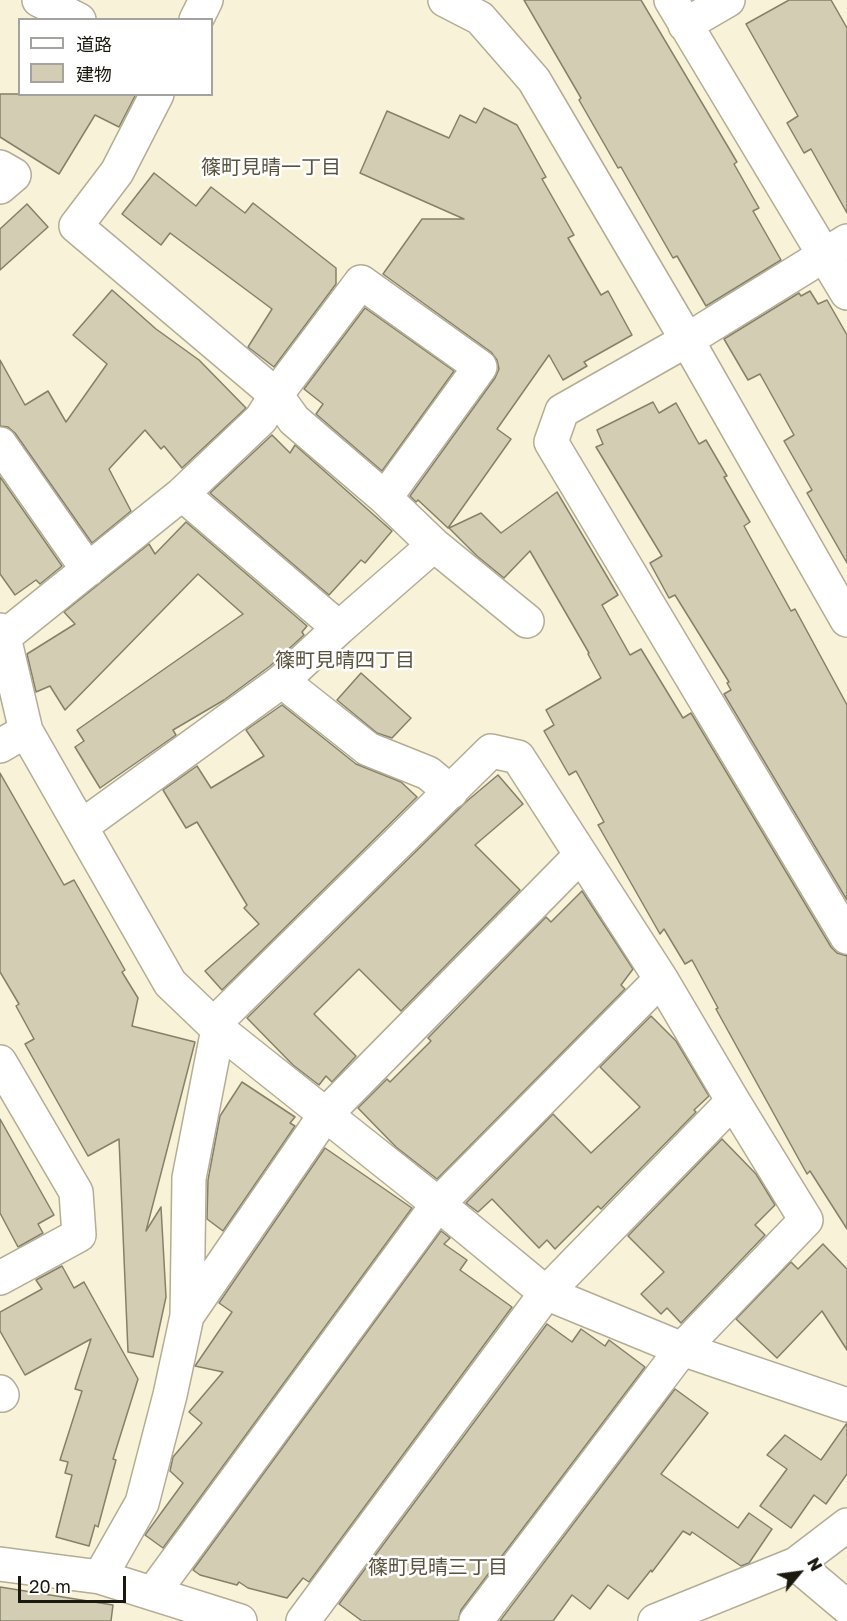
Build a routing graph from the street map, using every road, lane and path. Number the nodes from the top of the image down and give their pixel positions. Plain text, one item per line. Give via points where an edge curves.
1 (39, 0) edge
2 (206, 0) edge
3 (445, 0) edge
4 (728, 0) edge
5 (678, 13) edge
6 (75, 18) edge
7 (197, 18) edge
8 (156, 96) edge
9 (0, 167) edge
10 (0, 187) edge
11 (835, 248) edge
12 (847, 293) edge
13 (687, 340) junction
14 (276, 395) junction
15 (0, 444) edge
16 (182, 494) junction
17 (385, 498) junction
18 (434, 545) junction
19 (88, 570) junction
20 (847, 620) edge
21 (526, 621) dead end
22 (339, 628) junction
23 (2, 633) edge
24 (282, 681) junction
25 (13, 739) edge
26 (451, 792) junction
27 (82, 826) junction
28 (581, 855) junction
29 (847, 937) edge
30 (661, 979) junction
31 (218, 1029) junction
32 (0, 1062) edge
33 (733, 1101) junction
34 (325, 1115) junction
35 (438, 1204) junction
36 (0, 1278) edge
37 (546, 1293) junction
38 (187, 1316) junction
39 (682, 1349) junction
40 (847, 1405) edge
41 (847, 1525) edge
42 (0, 1564) edge
43 (796, 1564) junction
44 (100, 1577) junction
45 (153, 1593) junction
46 (847, 1607) edge
47 (240, 1621) edge
48 (303, 1621) edge
49 (476, 1621) edge
50 (655, 1621) edge

1 - 6 street
2 - 7 street
3 - 13 street via 480,18 534,80
4 - 5 street
5 - 11 street
8 - 14 street via 117,172 76,226
9 - 10 street via 14,175
11 - 12 street
11 - 13 street
13 - 20 street
13 - 29 street via 562,411 551,442
14 - 16 street via 261,419
14 - 17 street via 294,420
14 - 17 street via 361,282 480,367
15 - 19 street
16 - 19 street
16 - 22 street
17 - 18 street
18 - 21 street
18 - 22 street
19 - 23 street
22 - 24 street
23 - 25 street
24 - 26 street via 368,749 428,773
24 - 27 street
25 - 27 street
26 - 28 street via 491,751 518,757
26 - 31 street via 224,1014
27 - 31 street via 170,983
28 - 30 street
28 - 34 street
30 - 33 street
30 - 35 street
31 - 34 street
31 - 38 street via 189,1179
32 - 36 street via 76,1192 79,1235
33 - 37 street
33 - 39 street via 806,1220
34 - 35 street
34 - 38 street
35 - 37 street
35 - 45 street
37 - 39 street
37 - 48 street
38 - 44 street via 142,1503
39 - 40 street
39 - 49 street
41 - 43 street
42 - 44 street
43 - 46 street
43 - 50 street
44 - 45 street
45 - 47 street

